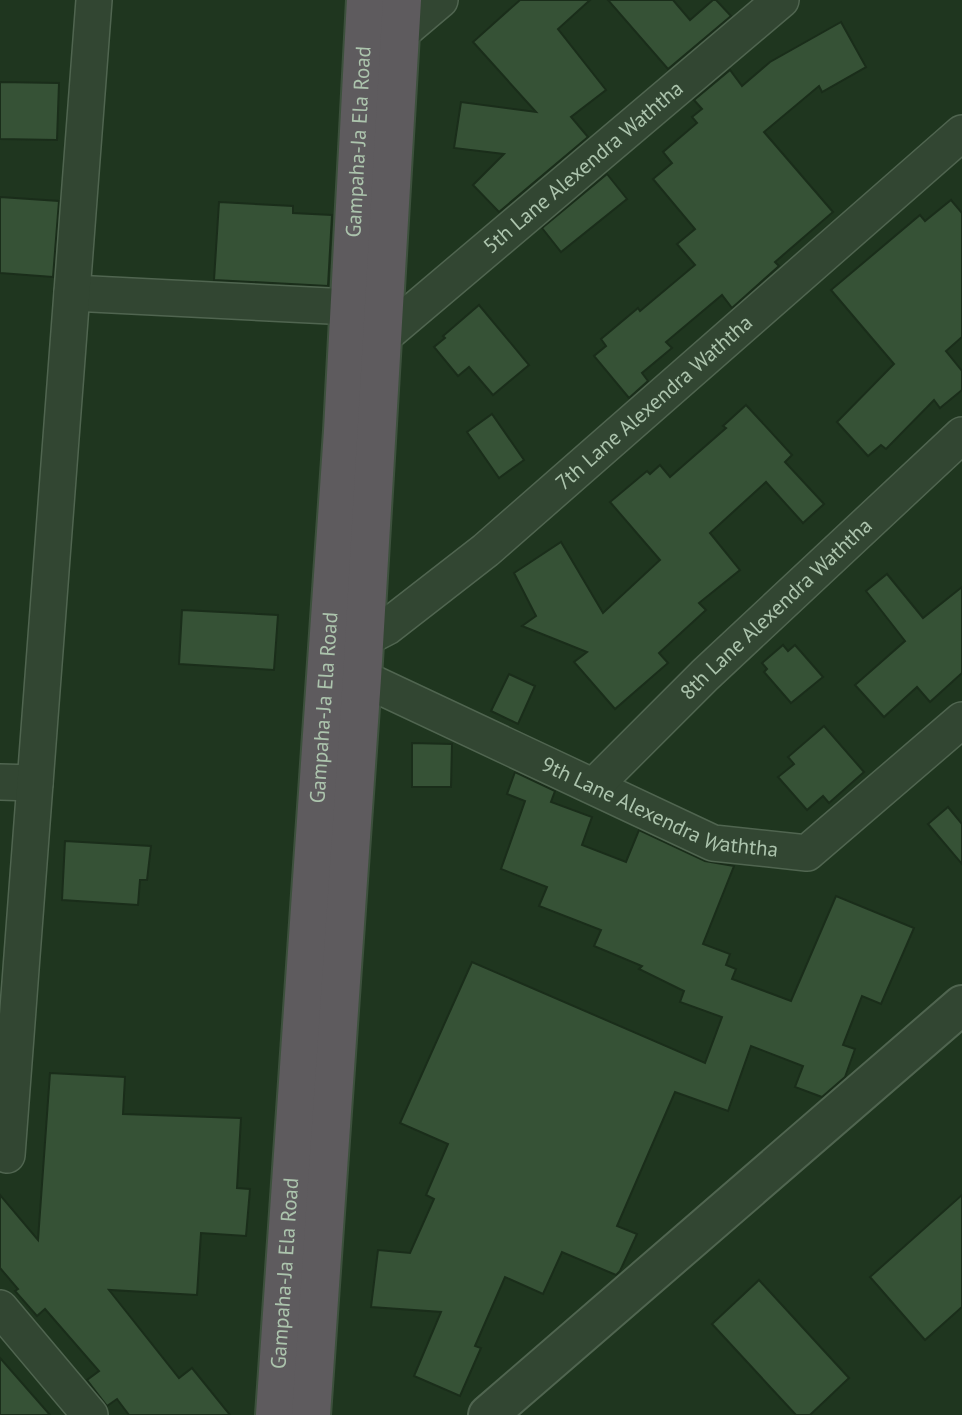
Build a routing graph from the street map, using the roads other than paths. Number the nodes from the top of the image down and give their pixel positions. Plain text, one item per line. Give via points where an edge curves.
1 (94, 0) edge
2 (366, 0) edge
3 (440, 0) edge
4 (781, 0) edge
5 (402, 16) edge
6 (364, 45) junction
7 (962, 133) edge
8 (72, 293) junction
9 (350, 307) junction
10 (384, 336) junction
11 (962, 435) edge
12 (346, 658) junction
13 (962, 720) edge
14 (0, 782) edge
15 (35, 783) junction
16 (594, 786) junction
17 (962, 1005) edge
18 (7, 1155) dead end
19 (0, 1308) edge
20 (90, 1415) edge
21 (275, 1415) edge
22 (311, 1415) edge
23 (488, 1415) edge

1 - 8 street
2 - 6 highway, Gampaha-Ja Ela Road
3 - 5 street
4 - 10 street, 5th Lane Alexendra Waththa
5 - 6 street via 387,39
5 - 10 highway, Gampaha-Ja Ela Road
6 - 9 highway, Gampaha-Ja Ela Road
7 - 12 street, 7th Lane Alexendra Waththa via 486,550
8 - 9 street
8 - 15 street
9 - 12 highway, Gampaha-Ja Ela Road
10 - 12 highway, Gampaha-Ja Ela Road
11 - 16 street, 8th Lane Alexendra Waththa via 705,675
12 - 16 street, 9th Lane Alexendra Waththa
12 - 21 highway, Gampaha-Ja Ela Road
12 - 22 highway, Gampaha-Ja Ela Road
13 - 16 street, 9th Lane Alexendra Waththa via 807,853 713,844
14 - 15 street
15 - 18 street
17 - 23 street
19 - 20 street

